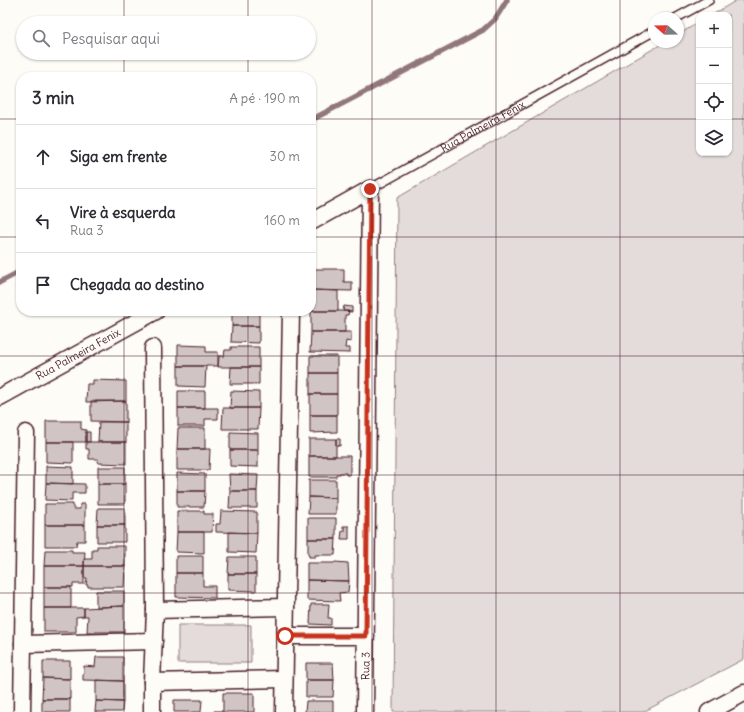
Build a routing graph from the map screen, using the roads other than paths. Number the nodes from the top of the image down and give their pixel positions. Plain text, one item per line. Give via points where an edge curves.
1 (709, 0) edge
2 (684, 14) edge
3 (648, 33) edge
4 (370, 189) junction
5 (316, 219) edge
6 (147, 316) edge
7 (291, 316) edge
8 (153, 348) dead end
9 (0, 397) edge
10 (26, 432) dead end
11 (286, 607) junction
12 (155, 610) junction
13 (285, 636) junction
14 (366, 636) junction
15 (154, 641) junction
16 (23, 644) junction
17 (284, 678) junction
18 (152, 682) junction
19 (744, 693) edge
20 (22, 712) edge
21 (152, 712) edge
22 (284, 712) edge
23 (365, 712) edge
24 (709, 712) edge

1 - 2 lane
3 - 4 lane, Rua Palmeira Fenix
4 - 5 street, Rua Palmeira Fenix
4 - 14 street, Rua 3
6 - 9 street, Rua Palmeira Fenix
7 - 11 street
8 - 12 street
10 - 16 street
11 - 12 street
11 - 13 street
12 - 15 street
13 - 14 street
13 - 17 street
14 - 23 street, Rua 3
15 - 16 street
15 - 18 street
16 - 20 street
17 - 18 street
17 - 22 street
18 - 21 street
19 - 24 street

